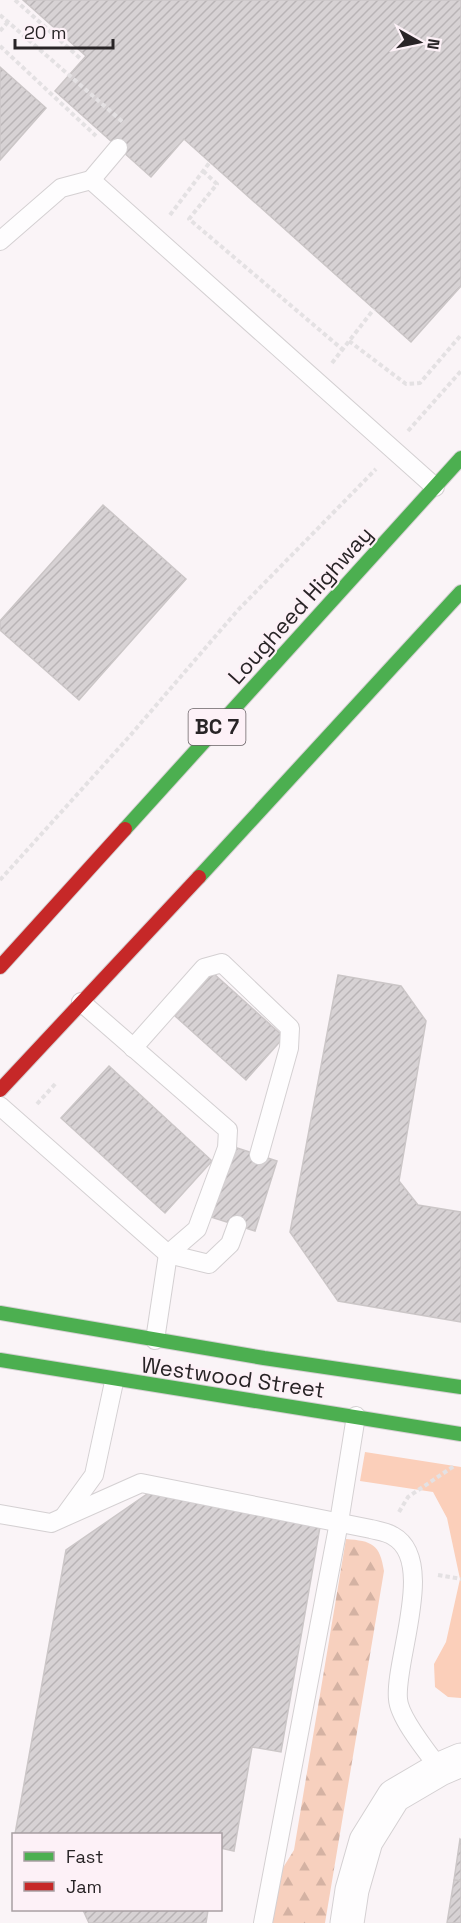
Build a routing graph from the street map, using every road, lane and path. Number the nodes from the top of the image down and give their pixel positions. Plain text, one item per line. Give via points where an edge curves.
1 (15, 0) edge
2 (0, 15) edge
3 (8, 22) junction
4 (0, 31) edge
5 (0, 46) edge
6 (82, 60) dead end
7 (126, 124) dead end
8 (117, 150) joint
9 (210, 162) dead end
10 (203, 171) junction
11 (91, 180) junction
12 (170, 214) dead end
13 (0, 241) edge
14 (374, 309) dead end
15 (461, 335) edge
16 (349, 340) junction
17 (342, 349) junction
18 (329, 366) dead end
19 (461, 371) edge
20 (405, 435) dead end
21 (461, 458) edge
22 (362, 485) dead end
23 (435, 488) junction
24 (461, 592) edge
25 (0, 880) edge
26 (0, 967) edge
27 (81, 1002) junction
28 (134, 1048) junction
29 (0, 1090) edge
30 (0, 1106) edge
31 (259, 1155) dead end
32 (237, 1225) dead end
33 (168, 1254) junction
34 (0, 1313) edge
35 (155, 1340) junction
36 (0, 1360) edge
37 (114, 1382) junction
38 (461, 1387) edge
39 (356, 1416) junction
40 (461, 1434) edge
41 (455, 1466) dead end
42 (0, 1514) edge
43 (58, 1519) junction
44 (339, 1522) junction
45 (386, 1534) junction
46 (450, 1765) edge
47 (264, 1923) edge
48 (346, 1923) edge

1 - 6 path
2 - 3 path
3 - 4 path
3 - 7 path
5 - 8 path
8 - 11 lane
9 - 10 path
10 - 12 path
10 - 17 path via 217,184 189,219
11 - 13 lane via 61,188
11 - 23 lane
14 - 16 path
15 - 16 path via 420,383 406,384
16 - 17 path
17 - 18 path
19 - 20 path
21 - 23 main road, Lougheed Highway / BC 7
22 - 25 path via 238,610
23 - 26 main road, Lougheed Highway / BC 7
24 - 27 main road
27 - 28 lane
27 - 29 main road
28 - 31 lane via 204,968 222,963 290,1028 289,1048
28 - 33 lane via 228,1130 227,1148 197,1229
30 - 33 lane
32 - 33 lane via 230,1244 208,1264
33 - 35 lane
34 - 35 main road, Westwood Street
35 - 38 main road, Westwood Street
36 - 37 main road, Westwood Street
37 - 39 main road, Westwood Street
37 - 43 lane via 94,1475
39 - 40 main road, Westwood Street
39 - 44 lane
41 - 45 path via 408,1497
42 - 43 lane
43 - 44 lane via 141,1483
44 - 45 lane
44 - 47 lane
45 - 46 lane via 394,1536 408,1553 413,1581 398,1700 416,1739
46 - 48 street via 394,1796 366,1841

